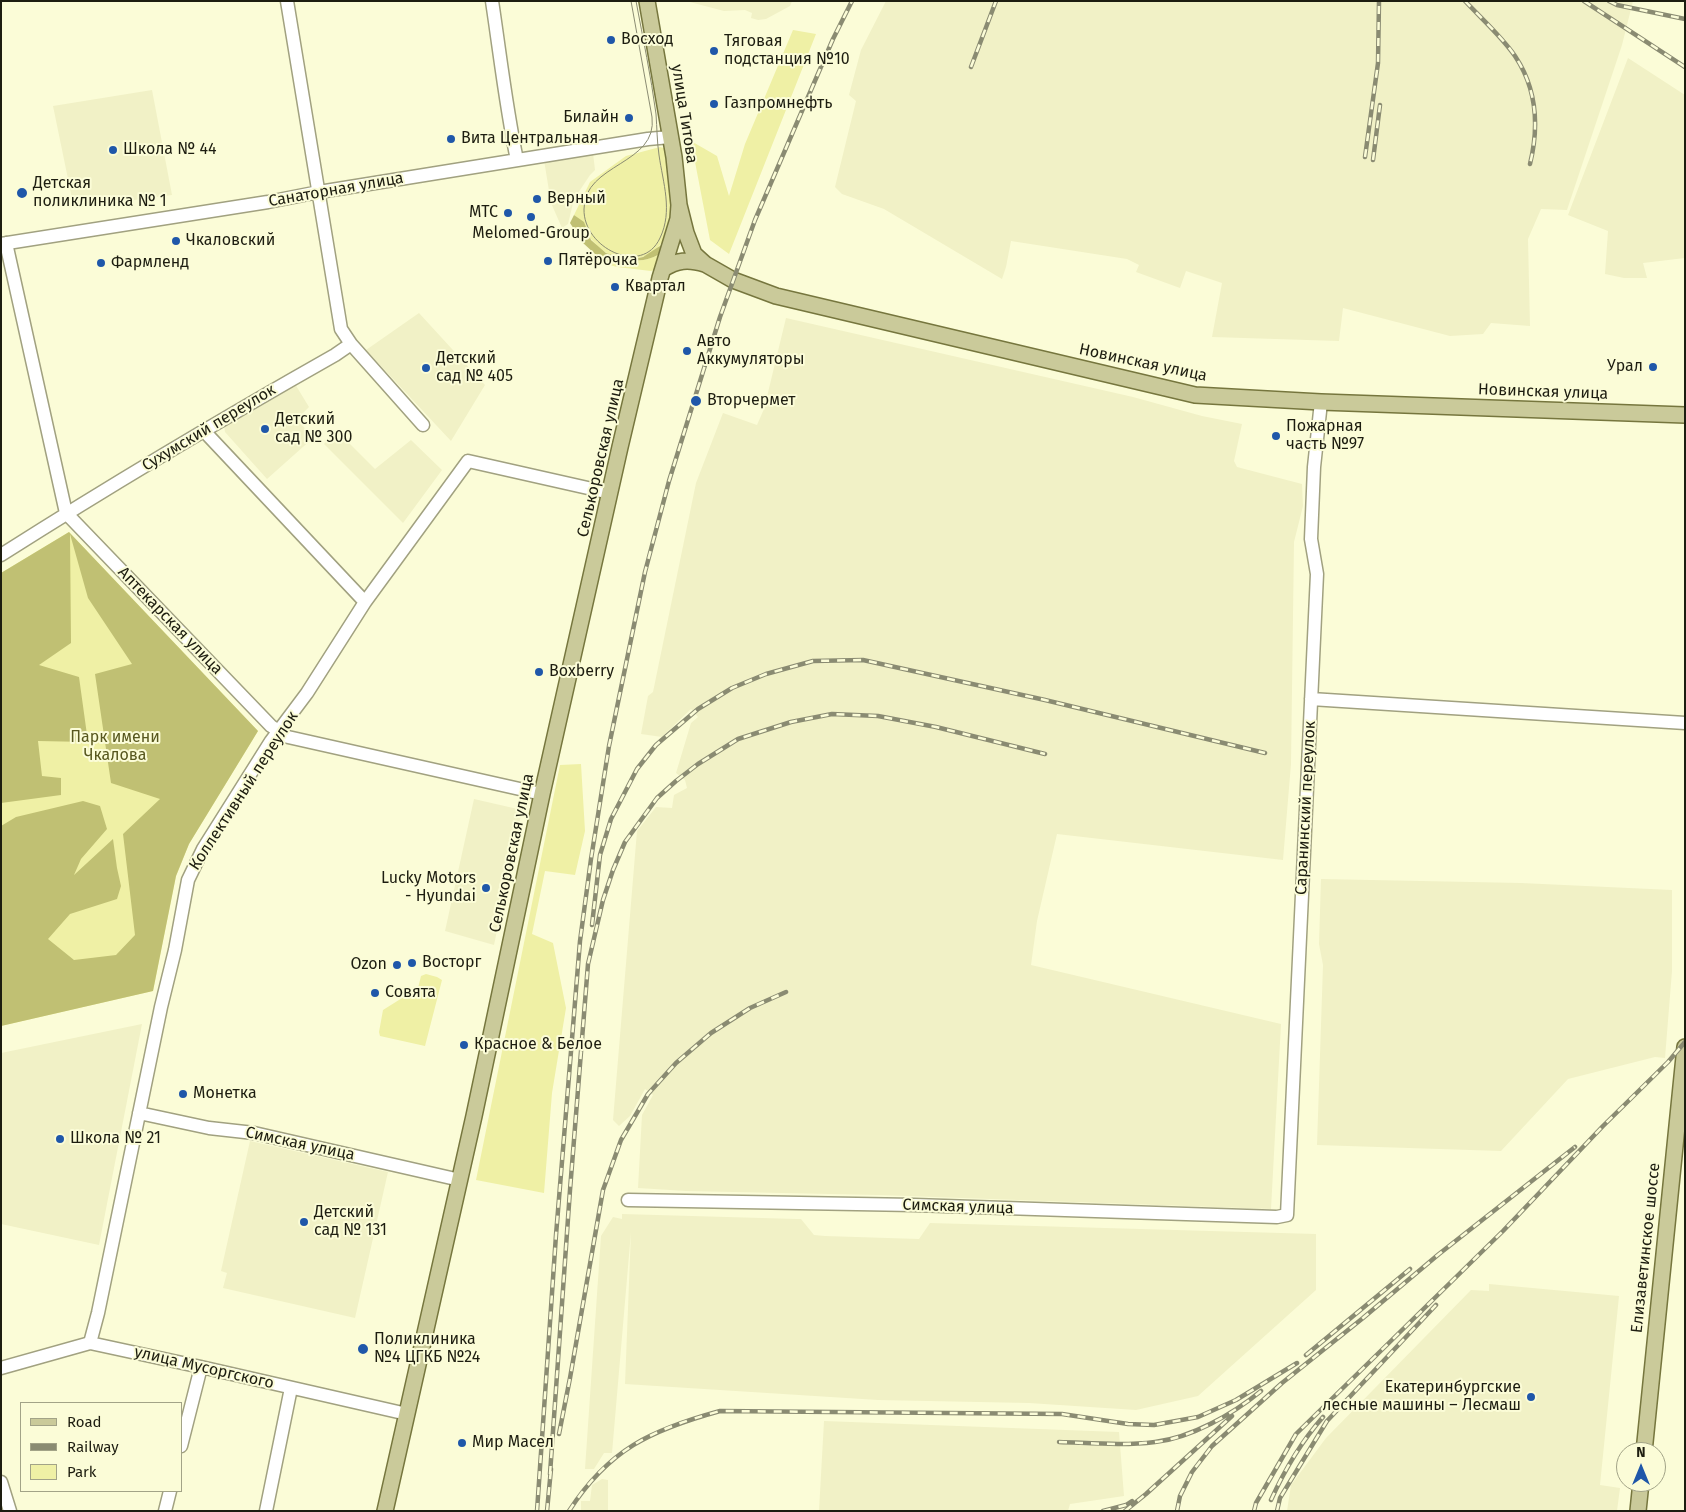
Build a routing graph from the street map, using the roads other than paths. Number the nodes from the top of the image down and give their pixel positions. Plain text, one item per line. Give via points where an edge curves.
1 (287, 1) edge
2 (492, 1) edge
3 (647, 1) edge
4 (670, 137) junction
5 (517, 160) junction
6 (319, 192) junction
7 (679, 205) junction
8 (686, 233) joint
9 (4, 243) edge
10 (705, 264) junction
11 (663, 270) junction
12 (351, 344) junction
13 (1322, 402) junction
14 (1685, 415) edge
15 (423, 425) dead end
16 (204, 431) junction
17 (610, 493) junction
18 (66, 513) junction
19 (1, 555) edge
20 (365, 602) junction
21 (1311, 699) junction
22 (1685, 723) edge
23 (279, 732) junction
24 (542, 794) junction
25 (1685, 1047) edge
26 (139, 1113) junction
27 (460, 1180) junction
28 (628, 1200) dead end
29 (1287, 1215) joint
30 (90, 1344) junction
31 (201, 1367) junction
32 (1, 1368) edge
33 (291, 1388) junction
34 (407, 1414) junction
35 (182, 1442) edge
36 (1645, 1442) edge
37 (1, 1482) edge
38 (170, 1492) edge
39 (1640, 1492) edge
40 (10, 1511) edge
41 (165, 1511) edge
42 (266, 1511) edge
43 (385, 1511) edge
44 (1638, 1511) edge

1 - 6 street
2 - 5 street via 507,113
3 - 4 main road, улица Титова
4 - 5 street, Санаторная улица
4 - 7 main road, улица Титова
5 - 6 street, Санаторная улица
6 - 9 street, Санаторная улица
6 - 12 street via 341,329
7 - 8 main road, улица Титова
7 - 11 main road, Селькоровская улица via 676,229
8 - 10 main road, Новинская улица via 694,254
9 - 18 street
10 - 11 main road via 676,261
10 - 13 main road, Новинская улица via 733,280 776,296 1195,395
11 - 17 main road, Селькоровская улица
12 - 15 street
12 - 16 street, Сухумский переулок
13 - 14 main road, Новинская улица
13 - 21 street, Саранинский переулок via 1314,467 1311,539 1317,574
16 - 18 street, Сухумский переулок
16 - 20 street
17 - 20 street, Коллективный переулок via 468,461
17 - 24 main road, Селькоровская улица
18 - 19 street, Сухумский переулок
18 - 23 street, Аптекарская улица
20 - 23 street, Коллективный переулок
21 - 22 street
21 - 29 street, Саранинский переулок
23 - 24 street, Аптекарская улица via 288,737
23 - 26 street, Коллективный переулок via 203,848 188,880
24 - 27 main road, Селькоровская улица
25 - 36 main road, Елизаветинское шоссе
26 - 27 street, Симская улица via 209,1128 254,1133
26 - 30 street, Коллективный переулок
27 - 34 main road, Селькоровская улица
28 - 29 street, Симская улица
30 - 31 street, улица Мусоргского
30 - 32 street, улица Мусоргского
31 - 33 street, улица Мусоргского
31 - 35 street
33 - 34 street, улица Мусоргского
33 - 42 street
34 - 43 main road, Селькоровская улица
37 - 40 street
38 - 41 street
39 - 44 main road

